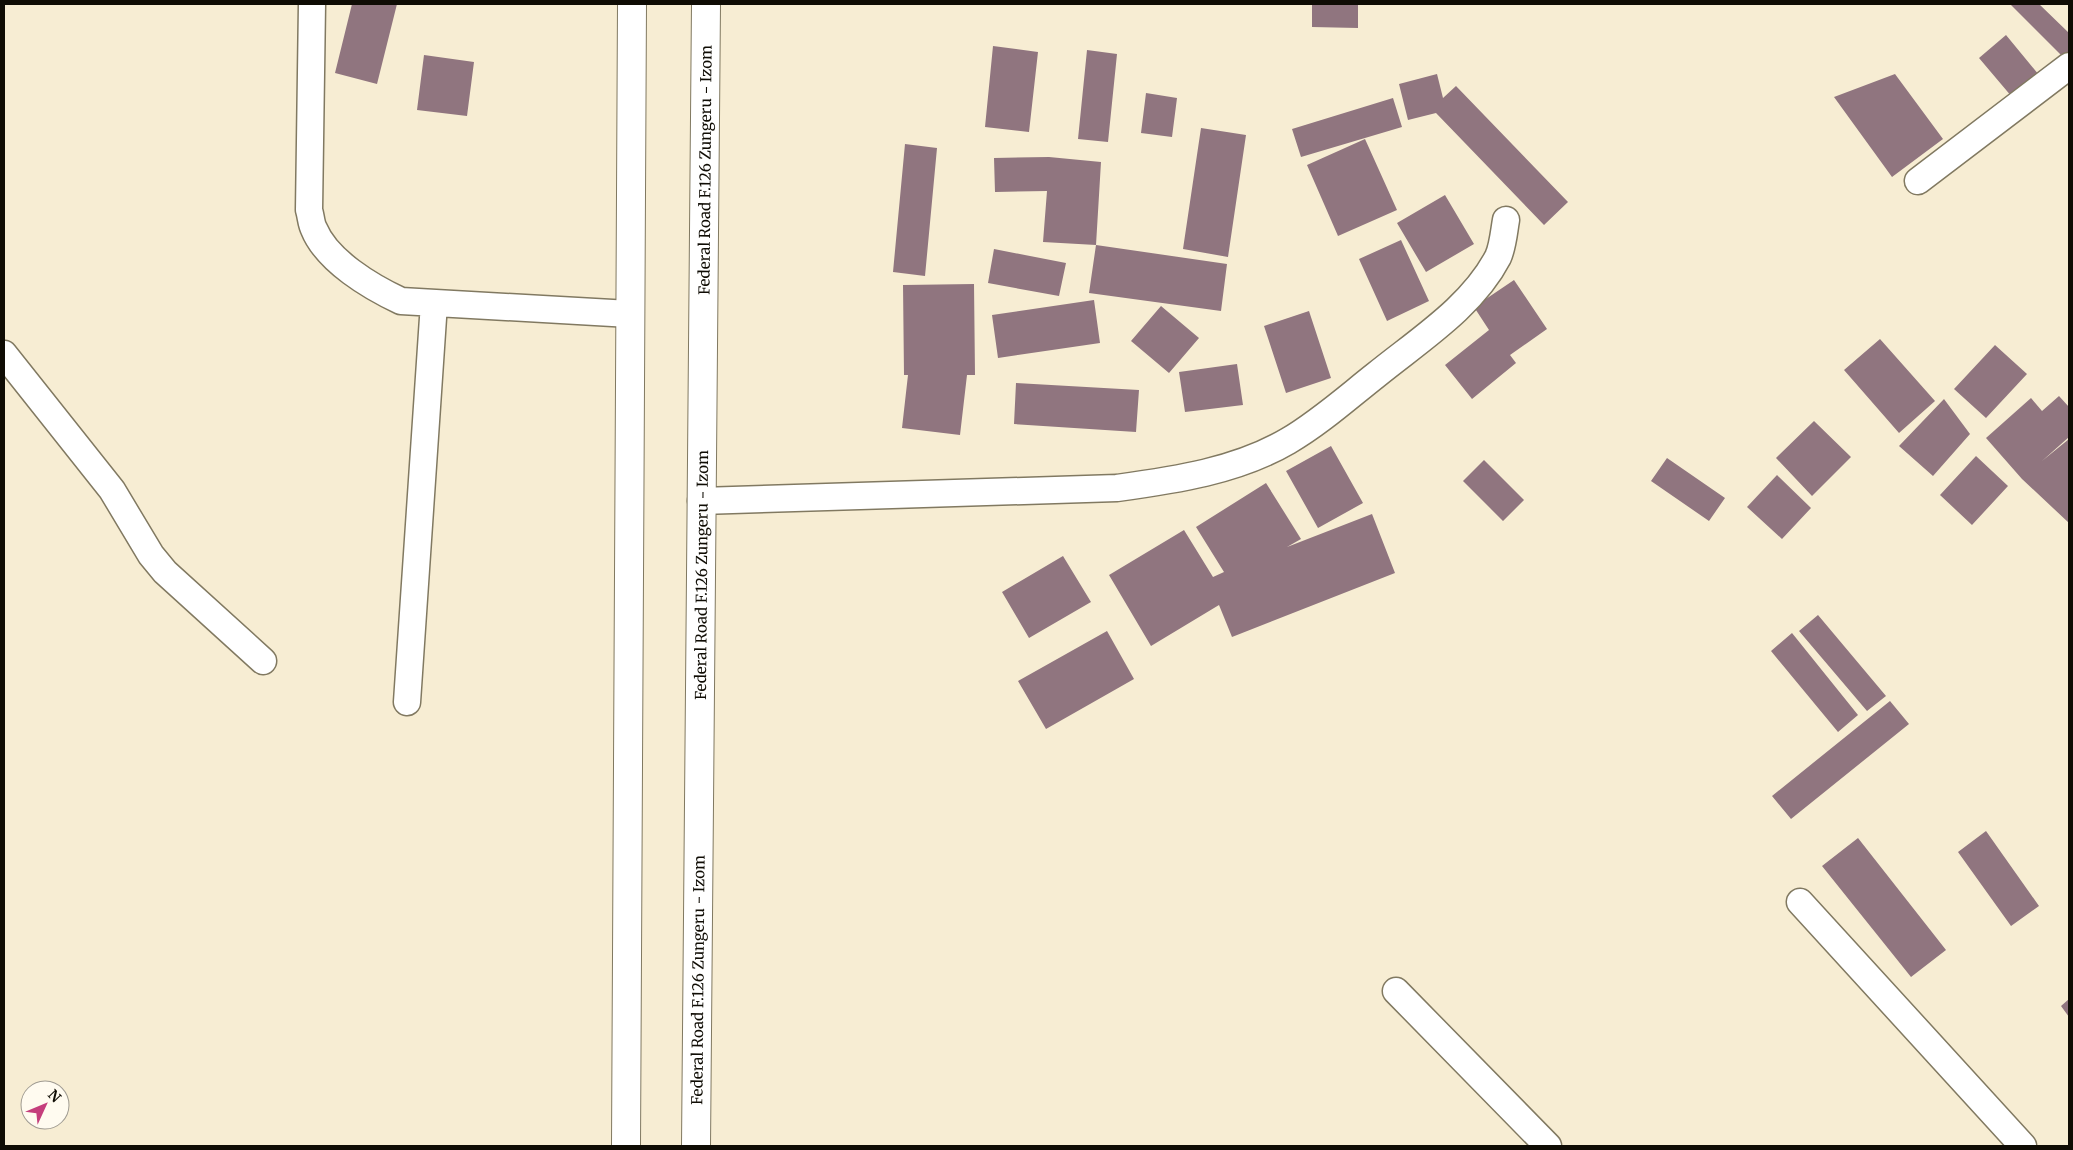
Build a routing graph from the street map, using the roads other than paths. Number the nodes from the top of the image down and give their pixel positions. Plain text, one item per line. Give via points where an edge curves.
1 (312, 4) edge
2 (632, 4) edge
3 (706, 4) edge
4 (2069, 66) edge
5 (1918, 181) dead end
6 (1506, 220) dead end
7 (434, 303) junction
8 (630, 314) junction
9 (4, 354) edge
10 (701, 502) junction
11 (263, 661) dead end
12 (407, 702) dead end
13 (1800, 902) dead end
14 (1396, 991) dead end
15 (626, 1146) edge
16 (696, 1146) edge
17 (1548, 1146) edge
18 (2023, 1146) edge

1 - 7 street via 309,210 313,229 328,250 372,288 401,301
2 - 8 main road
3 - 10 main road, Federal Road F.126 Zungeru - Izom
4 - 5 street
6 - 10 street via 1498,255 1475,290 1444,320 1288,441 1238,463 1170,481 1117,488
7 - 8 street
7 - 12 street
8 - 15 main road
9 - 11 street via 112,490 151,555 165,572
10 - 16 main road, Federal Road F.126 Zungeru - Izom
13 - 18 street
14 - 17 street

